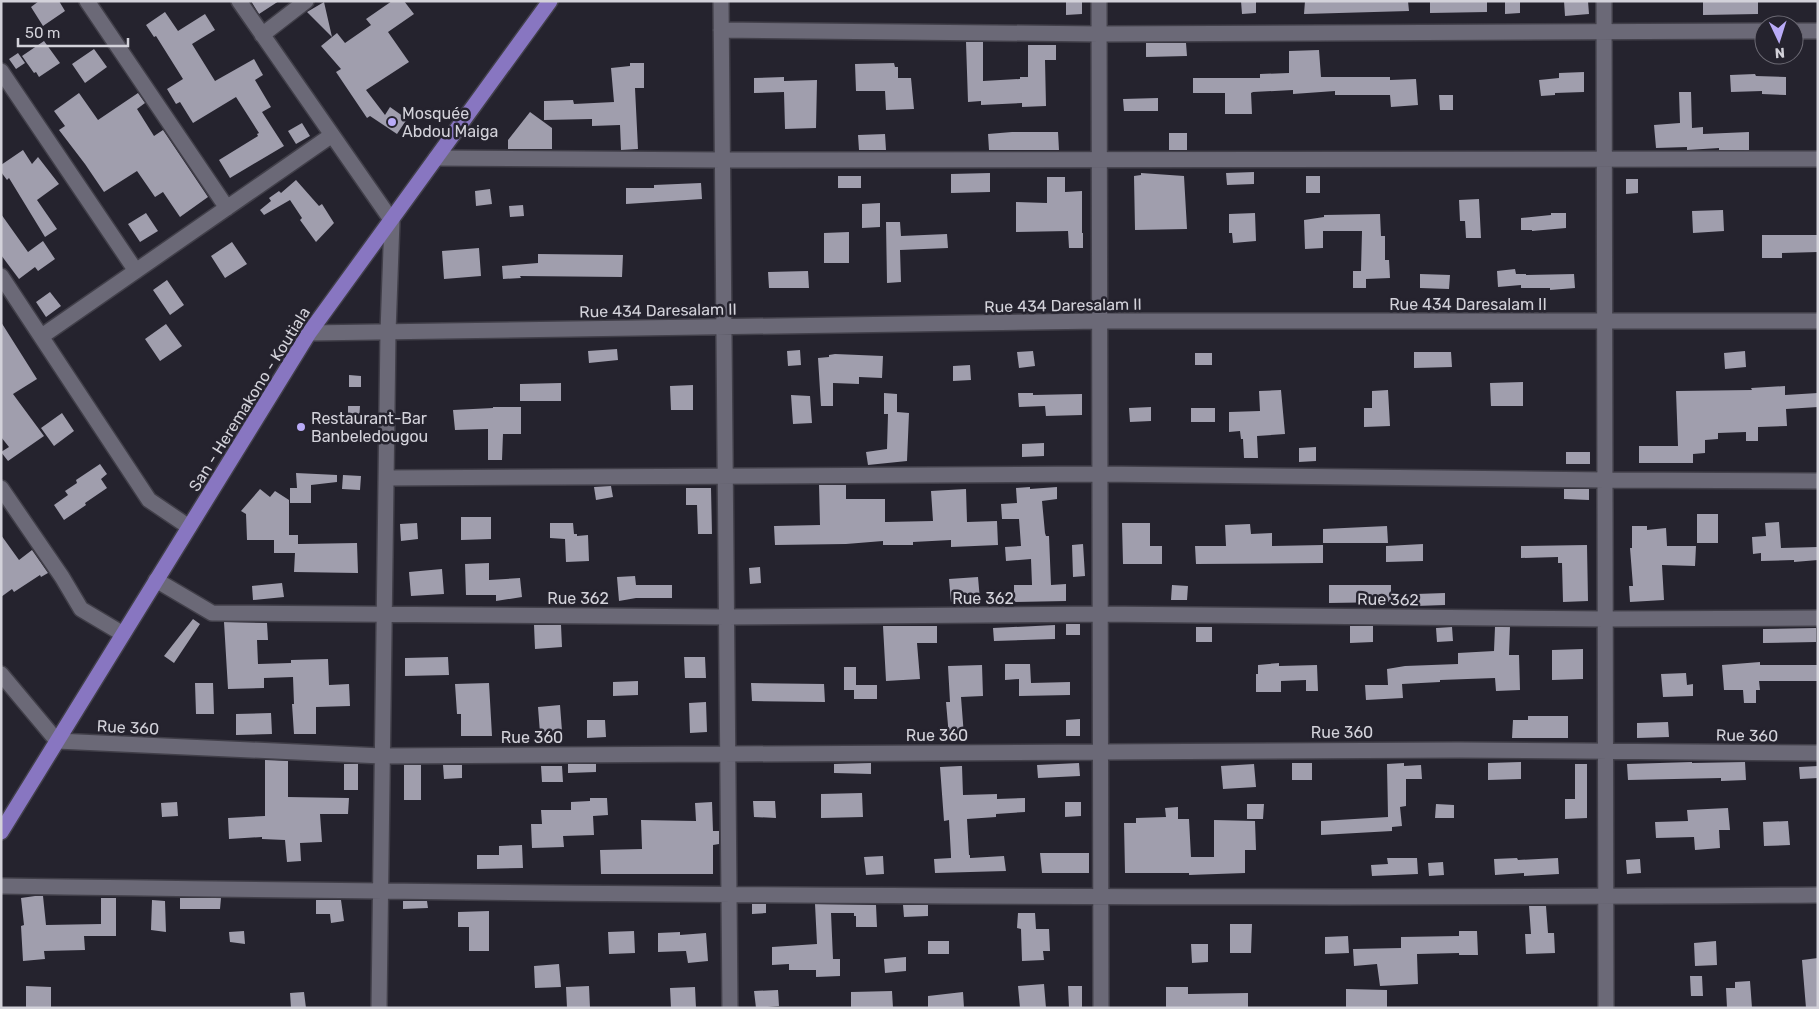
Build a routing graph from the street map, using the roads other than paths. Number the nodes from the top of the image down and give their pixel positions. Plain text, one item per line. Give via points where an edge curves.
1 (87, 1) edge
2 (239, 1) edge
3 (306, 1) edge
4 (550, 1) edge
5 (721, 1) edge
6 (1099, 1) edge
7 (1604, 1) edge
8 (721, 30) junction
9 (1754, 31) edge
10 (1804, 31) edge
11 (1818, 31) edge
12 (1604, 32) junction
13 (1099, 34) junction
14 (262, 35) junction
15 (1, 71) edge
16 (332, 135) junction
17 (436, 158) junction
18 (1818, 159) edge
19 (722, 160) junction
20 (1100, 160) junction
21 (1604, 160) junction
22 (227, 208) junction
23 (392, 221) junction
24 (136, 271) junction
25 (1, 276) edge
26 (1100, 321) junction
27 (1605, 321) junction
28 (1818, 321) edge
29 (724, 327) junction
30 (388, 332) junction
31 (309, 333) junction
32 (42, 336) junction
33 (1100, 474) junction
34 (725, 477) junction
35 (386, 478) junction
36 (1605, 480) junction
37 (1818, 481) edge
38 (1, 488) edge
39 (189, 527) junction
40 (156, 580) junction
41 (384, 614) junction
42 (1100, 614) junction
43 (726, 616) junction
44 (1818, 618) edge
45 (1605, 619) junction
46 (123, 634) junction
47 (1, 674) edge
48 (57, 741) junction
49 (1101, 751) junction
50 (1605, 751) junction
51 (728, 753) junction
52 (1818, 754) edge
53 (382, 756) junction
54 (1, 832) edge
55 (1, 886) edge
56 (380, 892) junction
57 (729, 894) junction
58 (1818, 895) edge
59 (1606, 897) junction
60 (1101, 898) junction
61 (379, 1008) edge
62 (730, 1008) edge
63 (1101, 1008) edge
64 (1606, 1008) edge

1 - 22 street
2 - 14 street
3 - 14 street
4 - 17 main road, San - Heremakono - Koutiala
5 - 8 street
6 - 13 street
7 - 12 street
8 - 13 street
8 - 19 street
9 - 12 street
10 - 11 street
12 - 13 street
12 - 21 street
13 - 20 street
14 - 16 street
15 - 24 street
16 - 22 street
16 - 23 street
17 - 19 street
17 - 23 main road, San - Heremakono - Koutiala
18 - 21 street
19 - 20 street
19 - 29 street
20 - 21 street
20 - 26 street
21 - 27 street
22 - 24 street
23 - 30 street
23 - 31 main road, San - Heremakono - Koutiala
24 - 32 street
25 - 32 street
26 - 27 street, Rue 434 Daresalam II
26 - 29 street, Rue 434 Daresalam II
26 - 33 street
27 - 28 street, Rue 434 Daresalam II
27 - 36 street
29 - 30 street, Rue 434 Daresalam II
29 - 34 street
30 - 31 street, Rue 434 Daresalam II
30 - 35 street
31 - 39 main road, San - Heremakono - Koutiala
32 - 39 street via 150,500
33 - 34 street
33 - 36 street
33 - 42 street
34 - 35 street
34 - 43 street
35 - 41 street
36 - 37 street
36 - 45 street
38 - 46 street via 81,609
39 - 40 main road, San - Heremakono - Koutiala
40 - 41 street, Rue 362 via 212,613
40 - 46 main road, San - Heremakono - Koutiala
41 - 43 street, Rue 362
41 - 53 street
42 - 43 street, Rue 362
42 - 45 street, Rue 362
42 - 49 street
43 - 51 street
44 - 45 street, Rue 362
45 - 50 street
46 - 48 main road, San - Heremakono - Koutiala
47 - 48 street
48 - 53 street, Rue 360
48 - 54 main road, San - Heremakono - Koutiala
49 - 50 street, Rue 360
49 - 51 street, Rue 360
49 - 60 street
50 - 52 street, Rue 360
50 - 59 street
51 - 53 street, Rue 360
51 - 57 street
53 - 56 street
55 - 56 street
56 - 57 street
56 - 61 street
57 - 60 street
57 - 62 street
58 - 59 street
59 - 60 street
59 - 64 street
60 - 63 street

